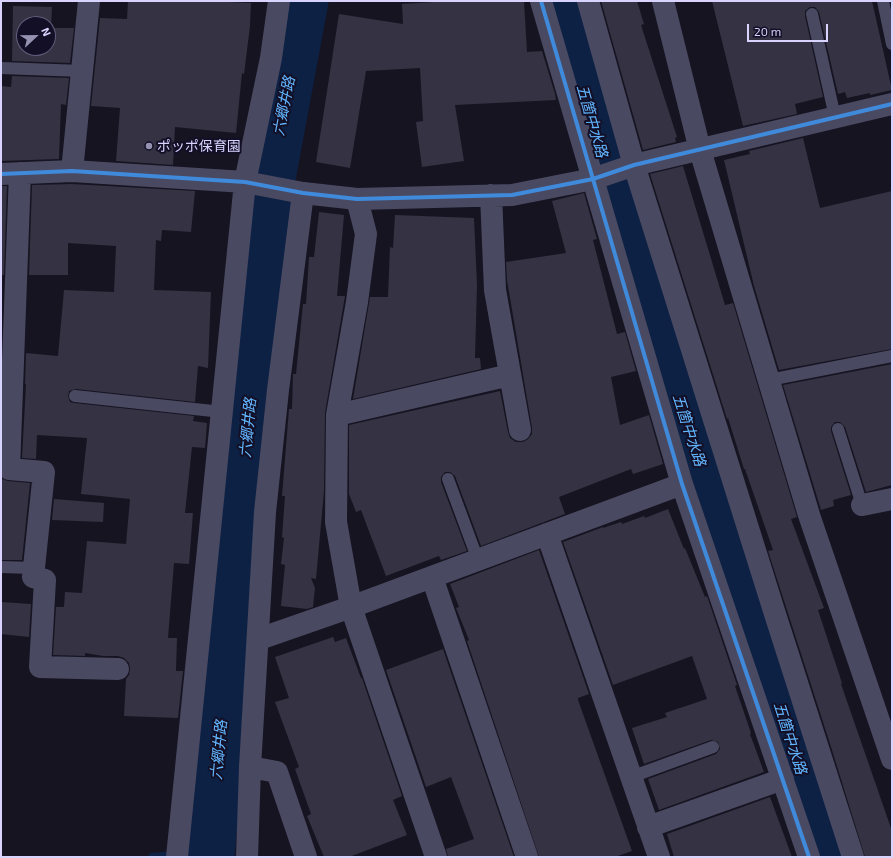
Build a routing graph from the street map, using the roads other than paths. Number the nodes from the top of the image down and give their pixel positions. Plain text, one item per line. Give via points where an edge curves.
1 (89, 1) edge
2 (279, 1) edge
3 (541, 1) edge
4 (588, 1) edge
5 (663, 1) edge
6 (884, 1) edge
7 (812, 14) dead end
8 (892, 44) edge
9 (1, 68) edge
10 (82, 71) junction
11 (892, 104) edge
12 (835, 117) junction
13 (700, 150) junction
14 (634, 165) junction
15 (72, 171) junction
16 (10, 173) edge
17 (594, 179) junction
18 (251, 184) junction
19 (304, 193) junction
20 (491, 195) junction
21 (357, 199) junction
22 (892, 356) edge
23 (7, 358) edge
24 (510, 375) junction
25 (769, 380) junction
26 (75, 396) dead end
27 (222, 412) junction
28 (337, 414) junction
29 (838, 429) dead end
30 (520, 430) dead end
31 (448, 479) dead end
32 (682, 484) junction
33 (892, 499) edge
34 (862, 505) joint
35 (547, 534) junction
36 (478, 560) junction
37 (1, 567) edge
38 (34, 568) junction
39 (432, 577) junction
40 (351, 607) junction
41 (259, 639) junction
42 (118, 670) dead end
43 (712, 747) dead end
44 (892, 759) edge
45 (250, 767) junction
46 (631, 777) junction
47 (782, 779) junction
48 (648, 827) junction
49 (177, 857) edge
50 (246, 857) edge
51 (306, 857) edge
52 (436, 857) edge
53 (526, 857) edge
54 (659, 857) edge
55 (809, 857) edge
56 (853, 857) edge

1 - 10 street
2 - 18 street
3 - 17 street
4 - 14 street
5 - 13 street
6 - 8 lane
7 - 12 lane
9 - 10 lane
10 - 15 street
11 - 12 street
12 - 13 street
13 - 14 street
13 - 25 street
14 - 17 street
14 - 56 street
15 - 16 street
15 - 18 street
16 - 23 street
17 - 20 street via 512,195
17 - 32 street
18 - 19 street
18 - 27 street
19 - 21 street
19 - 41 street via 265,512
20 - 21 street
20 - 24 street via 495,290
21 - 28 street via 366,234
22 - 25 lane
23 - 38 street via 9,469 44,472
24 - 28 street
24 - 30 street
25 - 44 street via 809,515
26 - 27 lane
27 - 49 street
28 - 40 street via 336,522
29 - 34 lane
31 - 36 lane
32 - 35 street
32 - 47 street
33 - 34 street
35 - 36 street
35 - 46 street
36 - 39 street
37 - 38 lane
38 - 42 street via 33,578 45,580 40,667
39 - 40 street
39 - 53 street
40 - 41 street
40 - 52 street
41 - 45 street
43 - 46 lane
45 - 50 street
45 - 51 street via 277,772
46 - 48 street
47 - 48 street
47 - 55 street
48 - 54 street

